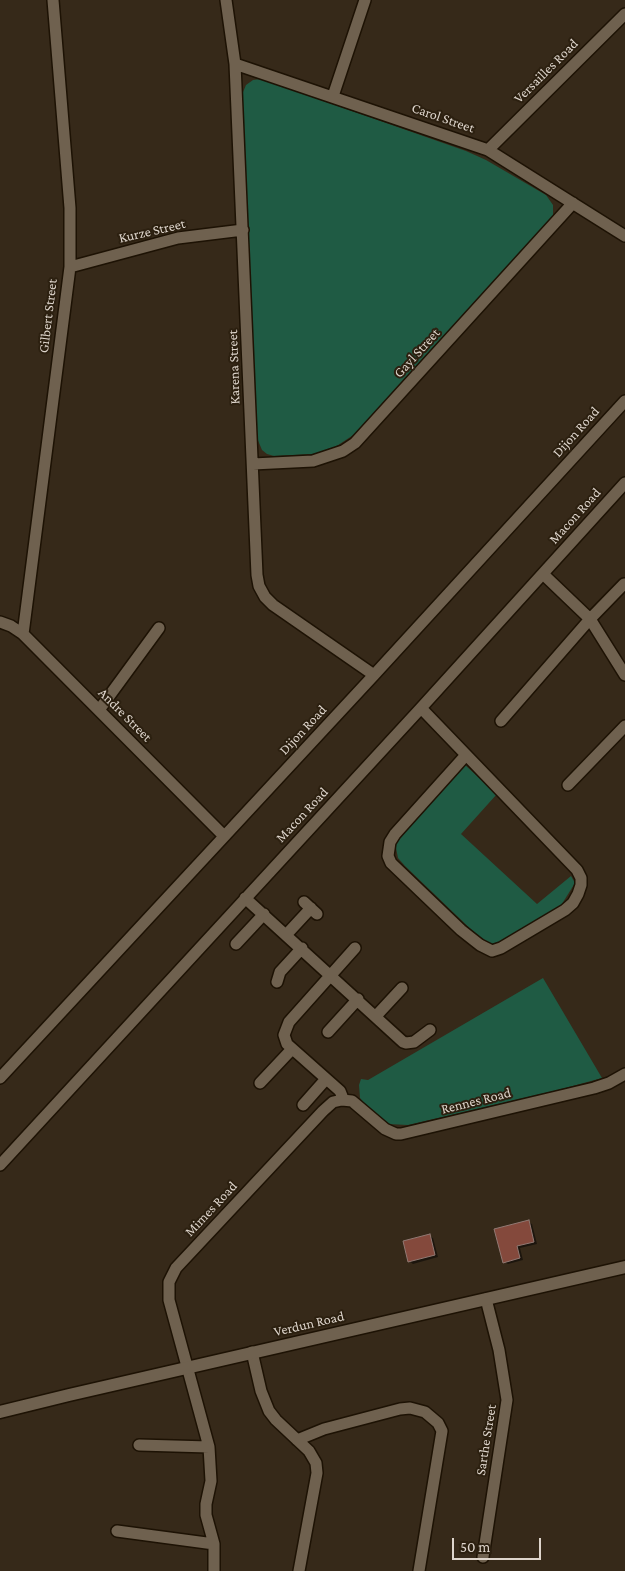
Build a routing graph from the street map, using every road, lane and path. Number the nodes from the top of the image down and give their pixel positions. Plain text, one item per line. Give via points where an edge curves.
1 (53, 0) edge
2 (226, 0) edge
3 (365, 0) edge
4 (625, 14) edge
5 (235, 64) junction
6 (333, 96) junction
7 (488, 150) junction
8 (573, 203) junction
9 (243, 230) junction
10 (625, 236) edge
11 (70, 267) junction
12 (625, 401) edge
13 (253, 464) junction
14 (625, 484) edge
15 (543, 574) junction
16 (624, 584) dead end
17 (590, 619) junction
18 (0, 622) edge
19 (160, 628) dead end
20 (23, 634) junction
21 (374, 676) junction
22 (625, 676) edge
23 (421, 708) junction
24 (99, 710) junction
25 (501, 722) dead end
26 (625, 726) edge
27 (466, 755) junction
28 (568, 785) dead end
29 (224, 836) junction
30 (245, 898) junction
31 (311, 908) dead end
32 (264, 914) junction
33 (286, 935) junction
34 (236, 944) dead end
35 (302, 948) junction
36 (355, 949) dead end
37 (331, 975) junction
38 (277, 982) dead end
39 (402, 989) dead end
40 (358, 999) junction
41 (376, 1016) junction
42 (430, 1030) dead end
43 (328, 1032) dead end
44 (292, 1048) junction
45 (625, 1074) edge
46 (0, 1078) edge
47 (326, 1079) junction
48 (260, 1083) dead end
49 (342, 1100) junction
50 (302, 1105) dead end
51 (0, 1165) edge
52 (625, 1267) edge
53 (486, 1298) junction
54 (252, 1352) junction
55 (188, 1367) junction
56 (0, 1412) edge
57 (297, 1440) junction
58 (140, 1445) dead end
59 (209, 1447) junction
60 (117, 1531) dead end
61 (214, 1544) junction
62 (483, 1557) dead end
63 (214, 1571) edge
64 (299, 1571) edge
65 (419, 1571) edge

1 - 11 street, Gilbert Street via 70,208
2 - 5 street, Karena Street
3 - 6 street
4 - 7 street, Versailles Road
5 - 6 street, Carol Street
5 - 9 street, Karena Street
6 - 7 street, Carol Street
7 - 8 street, Carol Street
8 - 10 street, Carol Street
8 - 13 street, Gayl Street via 354,444 343,452 313,461
9 - 11 street, Kurze Street via 178,238
9 - 13 street, Karena Street
11 - 20 street, Gilbert Street
12 - 21 street, Dijon Road
13 - 21 street, Karena Street via 257,575 265,597
14 - 15 street, Macon Road
15 - 17 street
15 - 23 street, Macon Road
16 - 17 street
17 - 22 street
17 - 25 street
18 - 20 street, Andre Street
19 - 24 street
20 - 24 street, Andre Street
21 - 29 street, Dijon Road
23 - 27 street
23 - 30 street, Macon Road
24 - 29 street, Andre Street
26 - 28 street
27 - 27 street via 577,870 581,878 578,894 565,910 492,951 461,930 391,863 388,856 395,834
29 - 46 street, Dijon Road
30 - 32 street
30 - 51 street, Macon Road
31 - 33 street
32 - 33 street
32 - 34 street
33 - 35 street
35 - 37 street
35 - 38 street via 280,972
36 - 37 street
37 - 40 street
37 - 44 street via 284,1030 284,1040
39 - 41 street
40 - 41 street
40 - 43 street
41 - 42 street via 406,1044
44 - 47 street
44 - 48 street
45 - 49 street, Rennes Road via 594,1088 401,1134 385,1129 352,1101
47 - 49 street via 341,1093
47 - 50 street
49 - 55 street, Mimes Road via 333,1102 323,1111 176,1268 168,1290 169,1300
52 - 53 street, Verdun Road
53 - 54 street, Verdun Road
53 - 62 street, Sarthe Street via 507,1400
54 - 55 street, Verdun Road
54 - 57 street via 260,1391 269,1411
55 - 56 street, Verdun Road
55 - 59 street, Mimes Road
57 - 64 street via 314,1457 318,1470
57 - 65 street via 324,1429 400,1409 425,1412 438,1423 442,1431
58 - 59 street
59 - 61 street, Mimes Road via 211,1481 206,1515
60 - 61 street
61 - 63 street, Mimes Road

